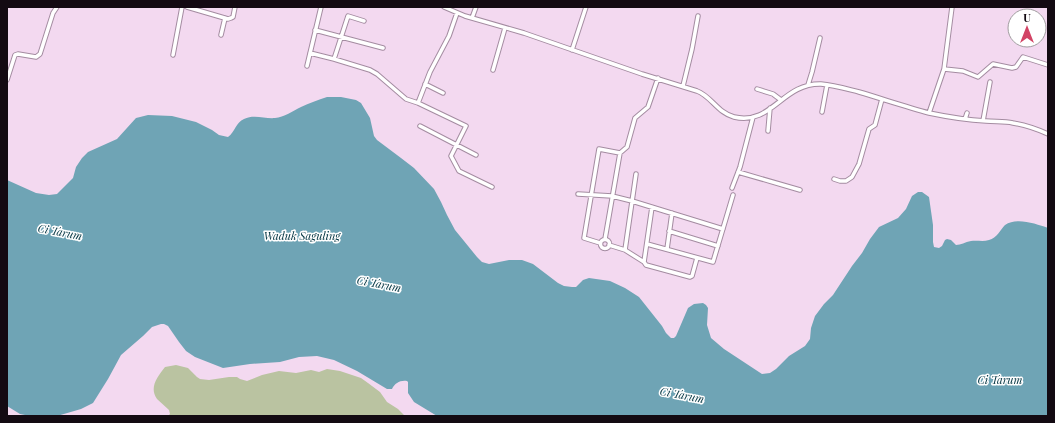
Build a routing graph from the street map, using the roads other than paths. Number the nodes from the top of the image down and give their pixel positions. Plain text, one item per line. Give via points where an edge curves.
1 (57, 7) edge
2 (182, 7) edge
3 (187, 7) edge
4 (235, 7) edge
5 (321, 7) edge
6 (444, 7) edge
7 (476, 7) edge
8 (586, 7) edge
9 (952, 7) edge
10 (457, 13) junction
11 (698, 16) dead end
12 (225, 18) junction
13 (472, 18) junction
14 (364, 21) dead end
15 (505, 28) junction
16 (315, 30) junction
17 (221, 35) dead end
18 (341, 37) junction
19 (820, 38) dead end
20 (383, 48) dead end
21 (572, 50) junction
22 (310, 53) junction
23 (173, 55) dead end
24 (334, 58) junction
25 (1048, 64) edge
26 (307, 66) dead end
27 (944, 69) junction
28 (493, 70) dead end
29 (658, 78) junction
30 (7, 80) edge
31 (990, 82) dead end
32 (425, 84) junction
33 (808, 85) junction
34 (827, 85) junction
35 (683, 86) junction
36 (757, 89) dead end
37 (443, 93) dead end
38 (882, 99) junction
39 (781, 100) junction
40 (418, 103) junction
41 (770, 108) junction
42 (822, 112) dead end
43 (929, 113) junction
44 (967, 113) dead end
45 (753, 117) junction
46 (965, 119) junction
47 (983, 121) junction
48 (420, 126) dead end
49 (768, 131) dead end
50 (1048, 134) edge
51 (456, 145) junction
52 (620, 153) junction
53 (476, 155) dead end
54 (738, 172) junction
55 (636, 174) dead end
56 (834, 179) dead end
57 (492, 188) dead end
58 (732, 188) dead end
59 (800, 190) dead end
60 (578, 194) dead end
61 (592, 194) junction
62 (733, 195) dead end
63 (612, 196) junction
64 (632, 200) junction
65 (652, 207) junction
66 (672, 213) junction
67 (723, 229) junction
68 (669, 231) junction
69 (605, 240) junction
70 (600, 243) junction
71 (647, 244) junction
72 (609, 245) junction
73 (718, 246) junction
74 (667, 249) junction
75 (625, 250) junction
76 (698, 258) junction
77 (644, 262) junction

1 - 30 street via 40,54 36,57 15,55
2 - 23 street
3 - 12 street
4 - 12 street via 232,18
5 - 16 street
6 - 10 street
7 - 13 street
8 - 21 street
9 - 27 street
10 - 13 street
10 - 32 street via 449,36
11 - 35 street
12 - 17 street
13 - 15 street
14 - 18 street via 348,16
15 - 21 street
15 - 28 street
16 - 18 street
16 - 22 street
18 - 20 street
18 - 24 street
19 - 33 street
21 - 29 street
22 - 24 street
22 - 26 street
24 - 40 street via 375,72 405,98
25 - 27 street via 1023,57 1016,67 993,64 978,77 963,71
27 - 43 street
29 - 35 street
29 - 52 street via 648,107 635,118 626,147
31 - 47 street
32 - 37 street
32 - 40 street
33 - 34 street
33 - 39 street via 796,89
34 - 38 street
34 - 42 street
35 - 45 street via 702,93 726,114
36 - 39 street via 773,94
38 - 43 street
38 - 56 street via 875,125 869,129 859,164 852,177 846,181
39 - 41 street
40 - 51 street via 466,126
41 - 45 street via 763,114
41 - 49 street
43 - 46 street
44 - 46 street
45 - 54 street
46 - 47 street
47 - 50 street via 1014,123
48 - 51 street
51 - 53 street
51 - 57 street via 451,156 459,171
52 - 61 street via 600,149
52 - 63 street
54 - 58 street
54 - 59 street
55 - 64 street
60 - 61 street
61 - 63 street
61 - 70 street via 584,238
62 - 67 street
63 - 64 street
63 - 69 street
64 - 65 street
64 - 75 street
65 - 66 street
65 - 71 street
66 - 67 street
66 - 68 street
67 - 73 street
68 - 73 street
68 - 74 street
69 - 70 street
69 - 72 street
70 - 72 street via 603,248
71 - 74 street
71 - 77 street
72 - 75 street
73 - 76 street via 713,262
74 - 76 street
75 - 77 street
76 - 77 street via 690,277 646,265

